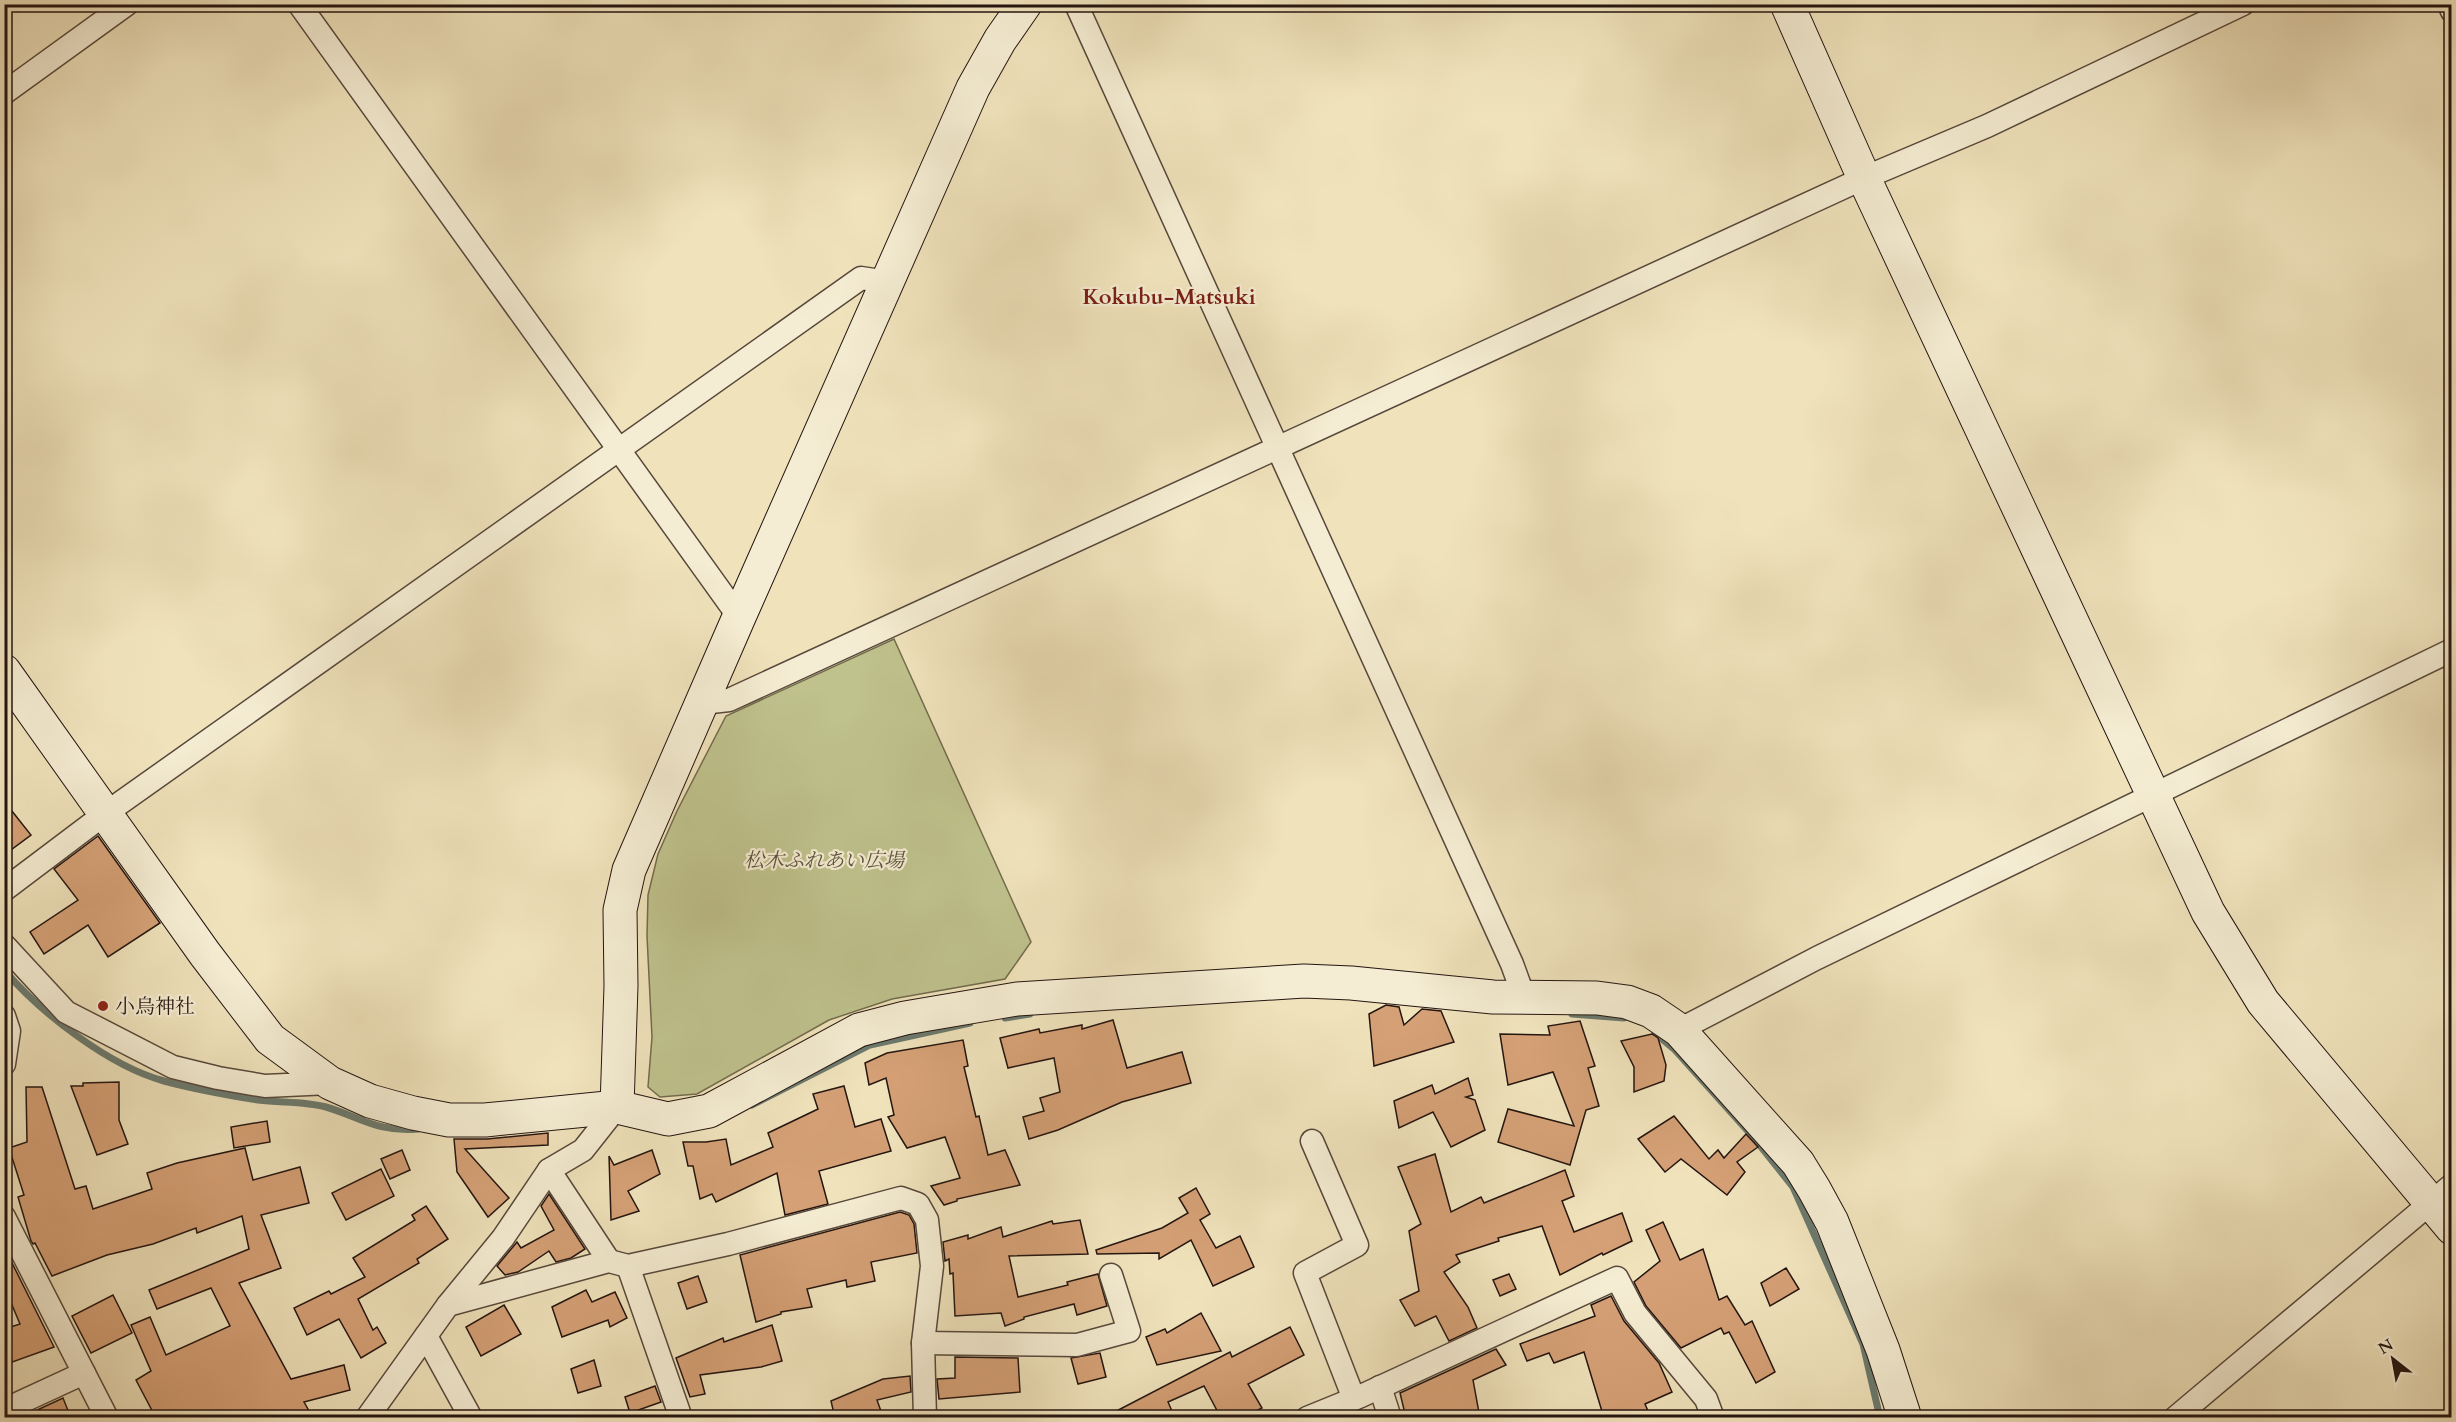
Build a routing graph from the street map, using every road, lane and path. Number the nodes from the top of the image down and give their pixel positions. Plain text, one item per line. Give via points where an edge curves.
1 (127, 4) edge
2 (299, 4) edge
3 (1025, 4) edge
4 (1076, 4) edge
5 (1787, 4) edge
6 (2244, 4) edge
7 (2449, 4) edge
8 (2451, 11) edge
9 (4, 93) edge
10 (1864, 178) junction
11 (888, 282) junction
12 (1277, 449) junction
13 (618, 451) junction
14 (738, 617) junction
15 (2451, 650) edge
16 (4, 671) edge
17 (702, 703) junction
18 (2153, 793) junction
19 (106, 813) junction
20 (4, 890) edge
21 (4, 945) edge
22 (1524, 997) junction
23 (4, 1016) edge
24 (1679, 1030) junction
25 (4, 1064) edge
26 (330, 1083) junction
27 (617, 1107) junction
28 (1312, 1141) dead end
29 (549, 1170) junction
30 (2440, 1194) edge
31 (4, 1217) edge
32 (2451, 1228) edge
33 (618, 1264) junction
34 (1111, 1275) dead end
35 (448, 1305) junction
36 (426, 1336) junction
37 (923, 1343) junction
38 (84, 1373) junction
39 (1380, 1387) junction
40 (1353, 1399) junction
41 (4, 1410) edge
42 (107, 1418) edge
43 (367, 1418) edge
44 (471, 1418) edge
45 (681, 1418) edge
46 (925, 1418) edge
47 (1307, 1418) edge
48 (1390, 1418) edge
49 (1713, 1418) edge
50 (1905, 1418) edge
51 (2175, 1418) edge

1 - 9 street
2 - 13 street
3 - 11 street via 973,88
4 - 12 street
5 - 10 street
6 - 10 street via 1988,126
7 - 8 street
10 - 12 street
10 - 18 street
11 - 13 street via 861,278
11 - 14 street
12 - 17 street via 729,700
12 - 22 street
13 - 14 street
13 - 19 street
14 - 17 street
15 - 18 street
16 - 19 street
17 - 27 street via 623,892
18 - 24 street via 1816,958
18 - 30 street via 2208,912 2263,1002
19 - 20 street
19 - 26 street via 270,1039
21 - 26 street via 66,1012 173,1067 265,1086
22 - 24 street via 1627,1002 1651,1011
22 - 27 street via 1304,981 1017,999 904,1018 859,1030 709,1111 668,1119
23 - 25 street via 9,1031
24 - 50 street via 1798,1163 1814,1189 1832,1222
26 - 27 street via 370,1101 449,1120
27 - 29 street via 583,1150
28 - 40 street via 1357,1245 1305,1274
29 - 33 street
29 - 35 street via 503,1238
30 - 32 street
30 - 51 street
31 - 38 street
33 - 35 street
33 - 37 street via 728,1244 901,1198 918,1204 927,1220 932,1266
33 - 45 street
34 - 37 street via 1129,1331 1077,1345
35 - 36 street
36 - 43 street
36 - 44 street
37 - 46 street
38 - 41 street
38 - 42 street
39 - 40 street
39 - 48 street
39 - 49 street via 1617,1278 1635,1313 1706,1399
40 - 47 street

